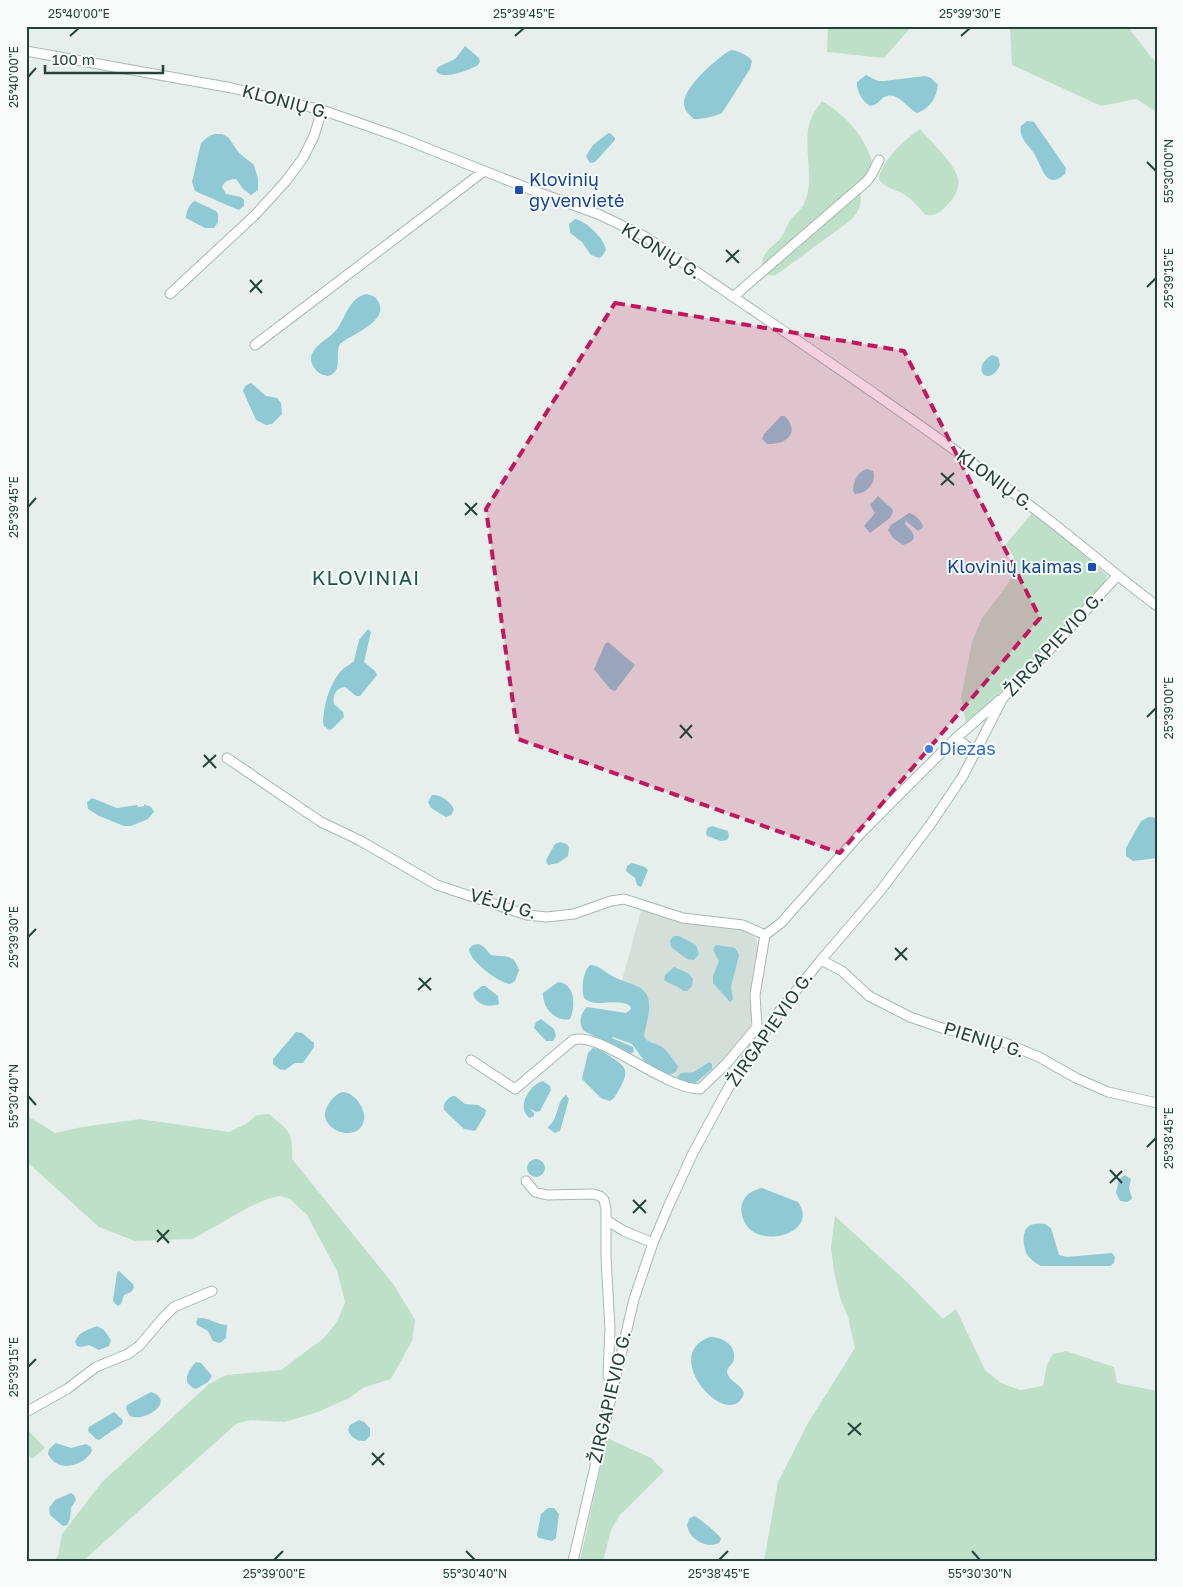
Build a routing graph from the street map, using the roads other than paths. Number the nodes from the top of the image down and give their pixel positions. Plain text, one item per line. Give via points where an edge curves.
1 (26, 51) edge
2 (322, 110) junction
3 (879, 160) dead end
4 (484, 171) junction
5 (170, 294) dead end
6 (734, 297) junction
7 (255, 344) dead end
8 (1116, 576) junction
9 (1157, 606) edge
10 (1003, 698) junction
11 (956, 738) junction
12 (976, 753) junction
13 (228, 758) dead end
14 (766, 935) junction
15 (820, 960) junction
16 (760, 1030) junction
17 (471, 1060) dead end
18 (1157, 1103) edge
19 (526, 1181) dead end
20 (606, 1220) junction
21 (653, 1243) junction
22 (212, 1291) dead end
23 (608, 1376) dead end
24 (26, 1412) edge
25 (573, 1561) edge

1 - 2 street, KLONIŲ G. via 232,88
2 - 4 street, KLONIŲ G.
2 - 5 street via 314,136 286,181
3 - 6 street via 867,181
4 - 6 street, KLONIŲ G. via 598,214 644,236
4 - 7 street
6 - 8 street, KLONIŲ G. via 1033,508
8 - 9 street, KLONIŲ G.
8 - 10 street, ŽIRGAPIEVIO G.
10 - 11 street
10 - 12 street, ŽIRGAPIEVIO G.
11 - 12 street
11 - 14 street
12 - 15 street, ŽIRGAPIEVIO G. via 882,890
13 - 14 street, VĖJŲ G. via 322,822 437,885 527,915 574,914 624,899 683,918 743,925
14 - 16 street via 755,995
15 - 16 street, ŽIRGAPIEVIO G.
15 - 18 street, PIENIŲ G. via 842,971 869,996 910,1017 1003,1042 1108,1092
16 - 17 street via 700,1089 690,1089 670,1081 591,1040 579,1038 515,1089
16 - 21 street, ŽIRGAPIEVIO G. via 706,1128
19 - 20 street via 535,1192 546,1195 600,1196 604,1200
20 - 21 street
20 - 23 street via 610,1328
21 - 25 street, ŽIRGAPIEVIO G. via 625,1330
22 - 24 street via 174,1307 128,1354 96,1367 66,1390

